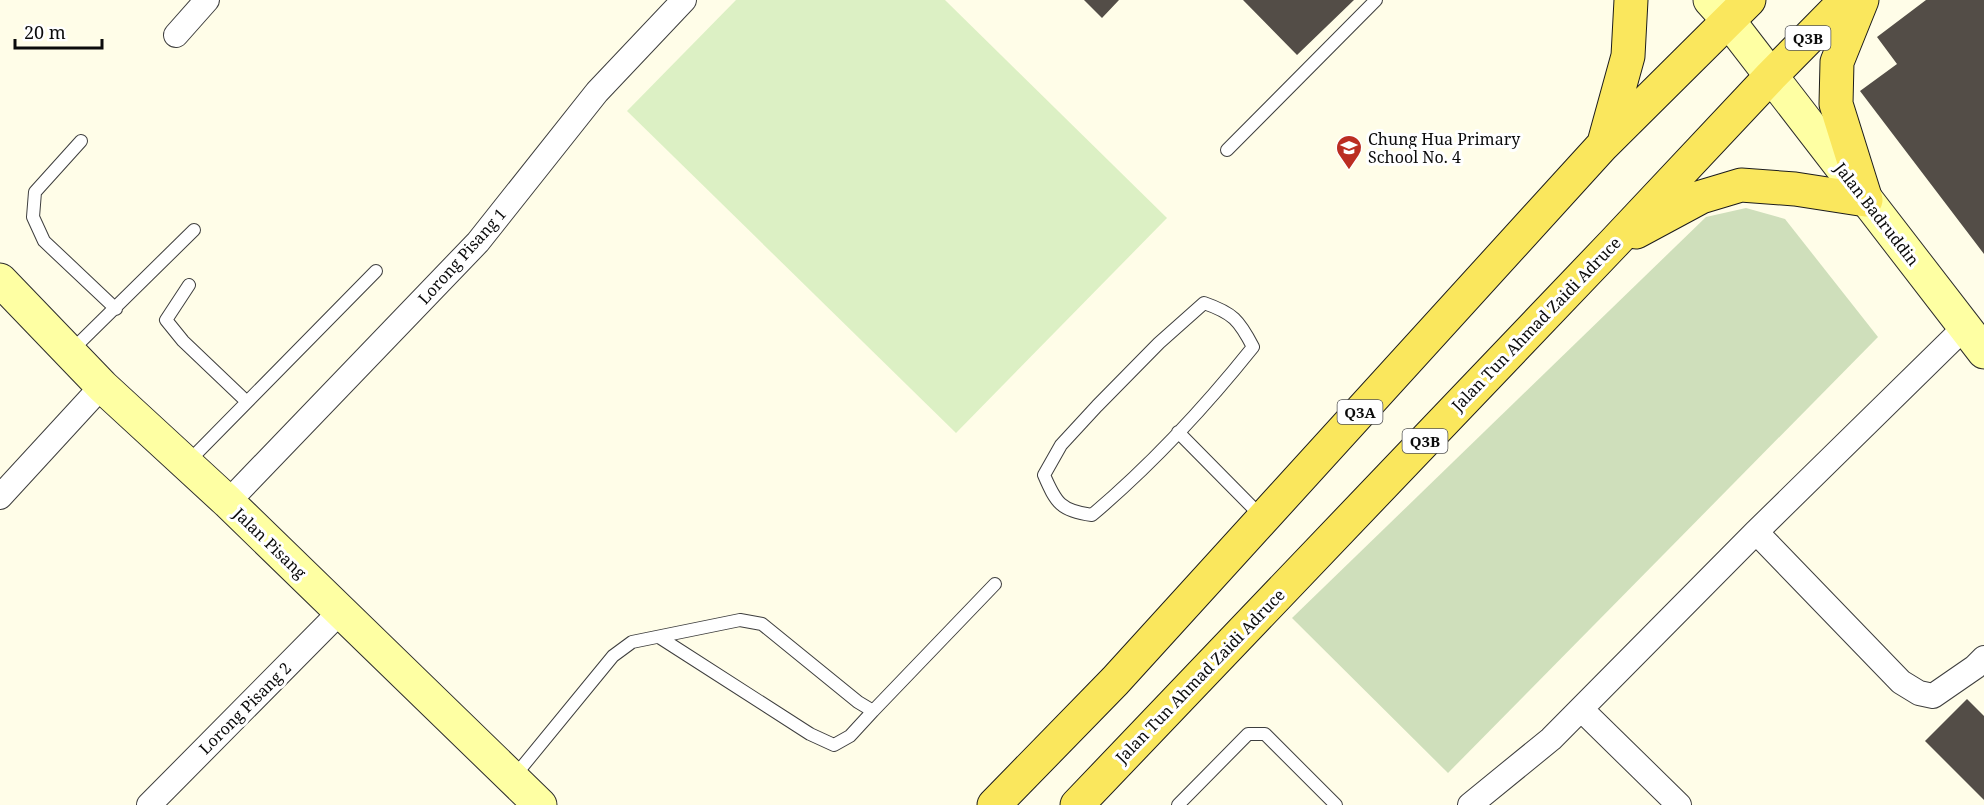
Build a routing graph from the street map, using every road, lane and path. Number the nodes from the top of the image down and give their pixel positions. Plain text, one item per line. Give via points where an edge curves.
1 (207, 0) edge
2 (684, 0) edge
3 (1376, 0) edge
4 (1631, 0) edge
5 (1846, 0) edge
6 (1862, 0) edge
7 (1729, 7) edge
8 (176, 35) dead end
9 (1771, 76) junction
10 (81, 141) dead end
11 (1604, 145) junction
12 (1227, 150) dead end
13 (1866, 200) junction
14 (194, 230) dead end
15 (1613, 244) junction
16 (376, 271) dead end
17 (0, 280) edge
18 (189, 285) dead end
19 (116, 309) junction
20 (1974, 340) edge
21 (71, 352) junction
22 (102, 386) junction
23 (247, 402) junction
24 (1178, 432) junction
25 (187, 463) junction
26 (0, 498) edge
27 (228, 502) junction
28 (1263, 518) junction
29 (1756, 532) junction
30 (995, 584) dead end
31 (340, 612) junction
32 (659, 637) junction
33 (1981, 667) edge
34 (1581, 709) junction
35 (873, 711) junction
36 (512, 778) junction
37 (149, 805) edge
38 (540, 805) edge
39 (994, 805) edge
40 (1077, 805) edge
41 (1178, 805) edge
42 (1336, 805) edge
43 (1470, 805) edge
44 (1679, 805) edge

1 - 8 street
2 - 27 street, Lorong Pisang 1 via 597,92 478,242
3 - 12 lane
4 - 11 main road via 1628,56
5 - 9 main road, Jalan Tun Ahmad Zaidi Adruce / Q3B
6 - 13 main road via 1837,62 1836,104
7 - 9 street, Jalan Badruddin
7 - 11 main road, Q3A
9 - 13 street, Jalan Badruddin
9 - 15 main road, Jalan Tun Ahmad Zaidi Adruce / Q3B
10 - 19 lane via 35,192 33,217 44,241
11 - 28 main road, Q3A
13 - 15 main road via 1795,189 1741,186 1701,197
13 - 20 street, Jalan Badruddin
14 - 19 lane
15 - 40 main road, Jalan Tun Ahmad Zaidi Adruce / Q3B
16 - 23 lane
17 - 21 street, Jalan Pisang
18 - 23 lane via 166,320
19 - 21 lane
20 - 29 street
21 - 22 street, Jalan Pisang
22 - 25 street, Jalan Pisang
22 - 26 street
23 - 25 lane
24 - 24 lane via 1092,515 1073,513 1054,499 1044,475 1061,446 1159,343 1204,303 1227,311 1244,329 1253,347
24 - 28 lane
25 - 27 street, Jalan Pisang
27 - 31 street, Jalan Pisang
28 - 39 main road, Q3A
29 - 33 street via 1901,682 1919,693 1933,696
29 - 34 street
30 - 35 lane
31 - 36 street, Jalan Pisang
31 - 37 street, Lorong Pisang 2
32 - 35 lane via 740,620 762,624
32 - 35 lane via 810,734 834,745 850,736
32 - 36 lane via 632,642 613,656
34 - 43 street via 1551,739
34 - 44 street
36 - 38 street, Jalan Pisang
41 - 42 lane via 1248,734 1265,734

